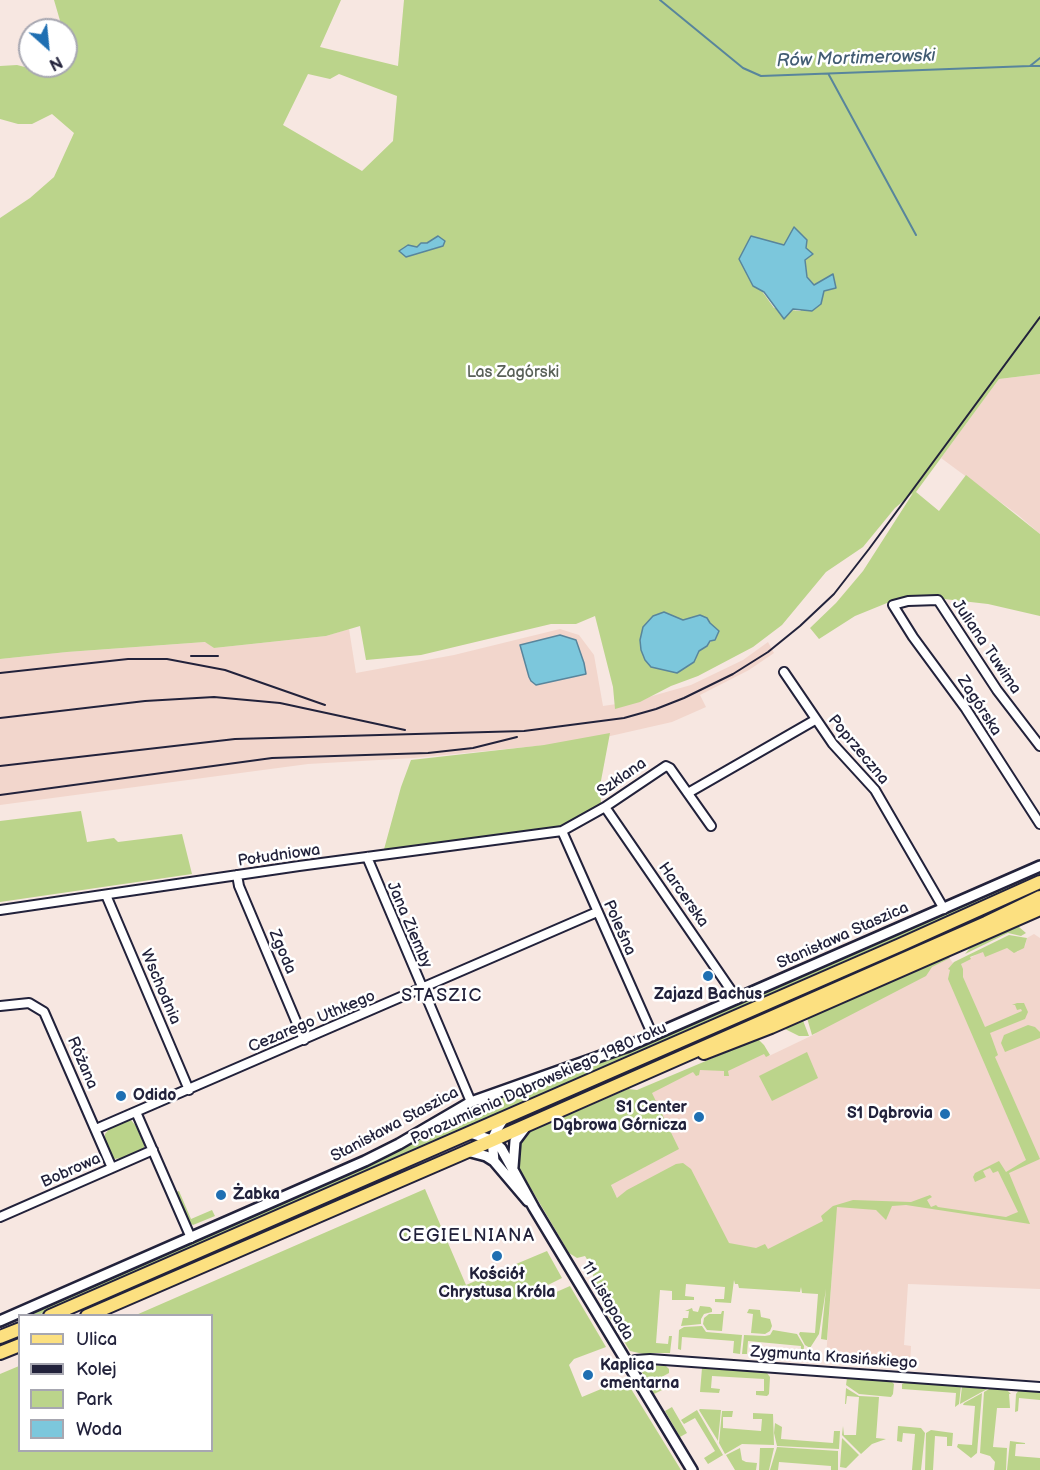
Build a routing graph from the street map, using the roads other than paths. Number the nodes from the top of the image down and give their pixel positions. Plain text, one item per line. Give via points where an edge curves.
1 (893, 605) joint
2 (784, 672) dead end
3 (815, 720) junction
4 (1040, 746) edge
5 (688, 793) junction
6 (605, 807) junction
7 (1040, 824) edge
8 (711, 826) dead end
9 (562, 831) junction
10 (366, 857) junction
11 (1040, 866) edge
12 (237, 875) junction
13 (1040, 882) edge
14 (106, 895) junction
15 (1040, 897) edge
16 (0, 909) edge
17 (944, 909) junction
18 (1040, 909) edge
19 (597, 912) junction
20 (422, 989) junction
21 (737, 999) junction
22 (0, 1006) edge
23 (653, 1036) junction
24 (304, 1040) junction
25 (662, 1064) junction
26 (189, 1090) junction
27 (471, 1102) junction
28 (136, 1112) junction
29 (506, 1116) junction
30 (528, 1123) junction
31 (96, 1129) junction
32 (470, 1133) junction
33 (492, 1140) junction
34 (153, 1150) junction
35 (467, 1151) junction
36 (494, 1161) junction
37 (513, 1167) junction
38 (112, 1168) junction
39 (534, 1208) junction
40 (0, 1217) edge
41 (191, 1238) junction
42 (55, 1314) edge
43 (92, 1314) edge
44 (0, 1321) edge
45 (18, 1330) edge
46 (0, 1337) edge
47 (18, 1346) edge
48 (0, 1353) edge
49 (627, 1363) junction
50 (1040, 1386) edge
51 (692, 1470) edge

1 - 4 street, Juliana Tuwima via 938,600 997,690
1 - 7 street, Zagórska
2 - 3 street, Poprzeczna
3 - 5 street
3 - 17 street, Poprzeczna via 875,790
5 - 6 street, Szklana via 666,766
5 - 8 street, Szklana
6 - 9 street, Szklana
6 - 21 street, Harcerska
9 - 10 street, Południowa
9 - 19 street, Poleśna
10 - 12 street, Południowa
10 - 20 street, Jana Ziemby
11 - 17 street, Stanisława Staszica
12 - 14 street, Południowa
12 - 24 street, Zgoda
13 - 29 main road, Porozumienia Dąbrowskiego 1980 roku
14 - 16 street, Południowa
14 - 26 street, Wschodnia
15 - 25 main road, Porozumienia Dąbrowskiego 1980 roku
17 - 21 street, Stanisława Staszica
18 - 25 main road via 729,1045
19 - 20 street, Cezarego Uthkego
19 - 23 street, Poleśna
20 - 24 street, Cezarego Uthkego
20 - 27 street, Jana Ziemby
21 - 23 street, Stanisława Staszica
22 - 31 street, Różana via 29,1003 44,1012
23 - 27 street, Stanisława Staszica
24 - 26 street, Cezarego Uthkego
25 - 30 main road, Porozumienia Dąbrowskiego 1980 roku
26 - 28 street, Cezarego Uthkego
27 - 41 street, Stanisława Staszica via 378,1155
28 - 31 street, Cezarego Uthkego
28 - 34 street
29 - 32 main road, Porozumienia Dąbrowskiego 1980 roku
29 - 33 street
30 - 33 main road, Porozumienia Dąbrowskiego 1980 roku
30 - 37 street via 515,1142
31 - 38 street, Różana
32 - 33 street
32 - 42 main road, Porozumienia Dąbrowskiego 1980 roku
33 - 35 main road, Porozumienia Dąbrowskiego 1980 roku
33 - 36 street
33 - 37 street, 11 Listopada
34 - 38 street, Bobrowa
34 - 41 street
35 - 36 street
35 - 43 main road, Porozumienia Dąbrowskiego 1980 roku
36 - 39 street, 11 Listopada
37 - 39 street, 11 Listopada
38 - 40 street, Bobrowa
39 - 49 street, 11 Listopada
41 - 44 street, Stanisława Staszica
45 - 46 main road
47 - 48 main road
49 - 50 street, Zygmunta Krasińskiego via 645,1359
49 - 51 street, 11 Listopada

